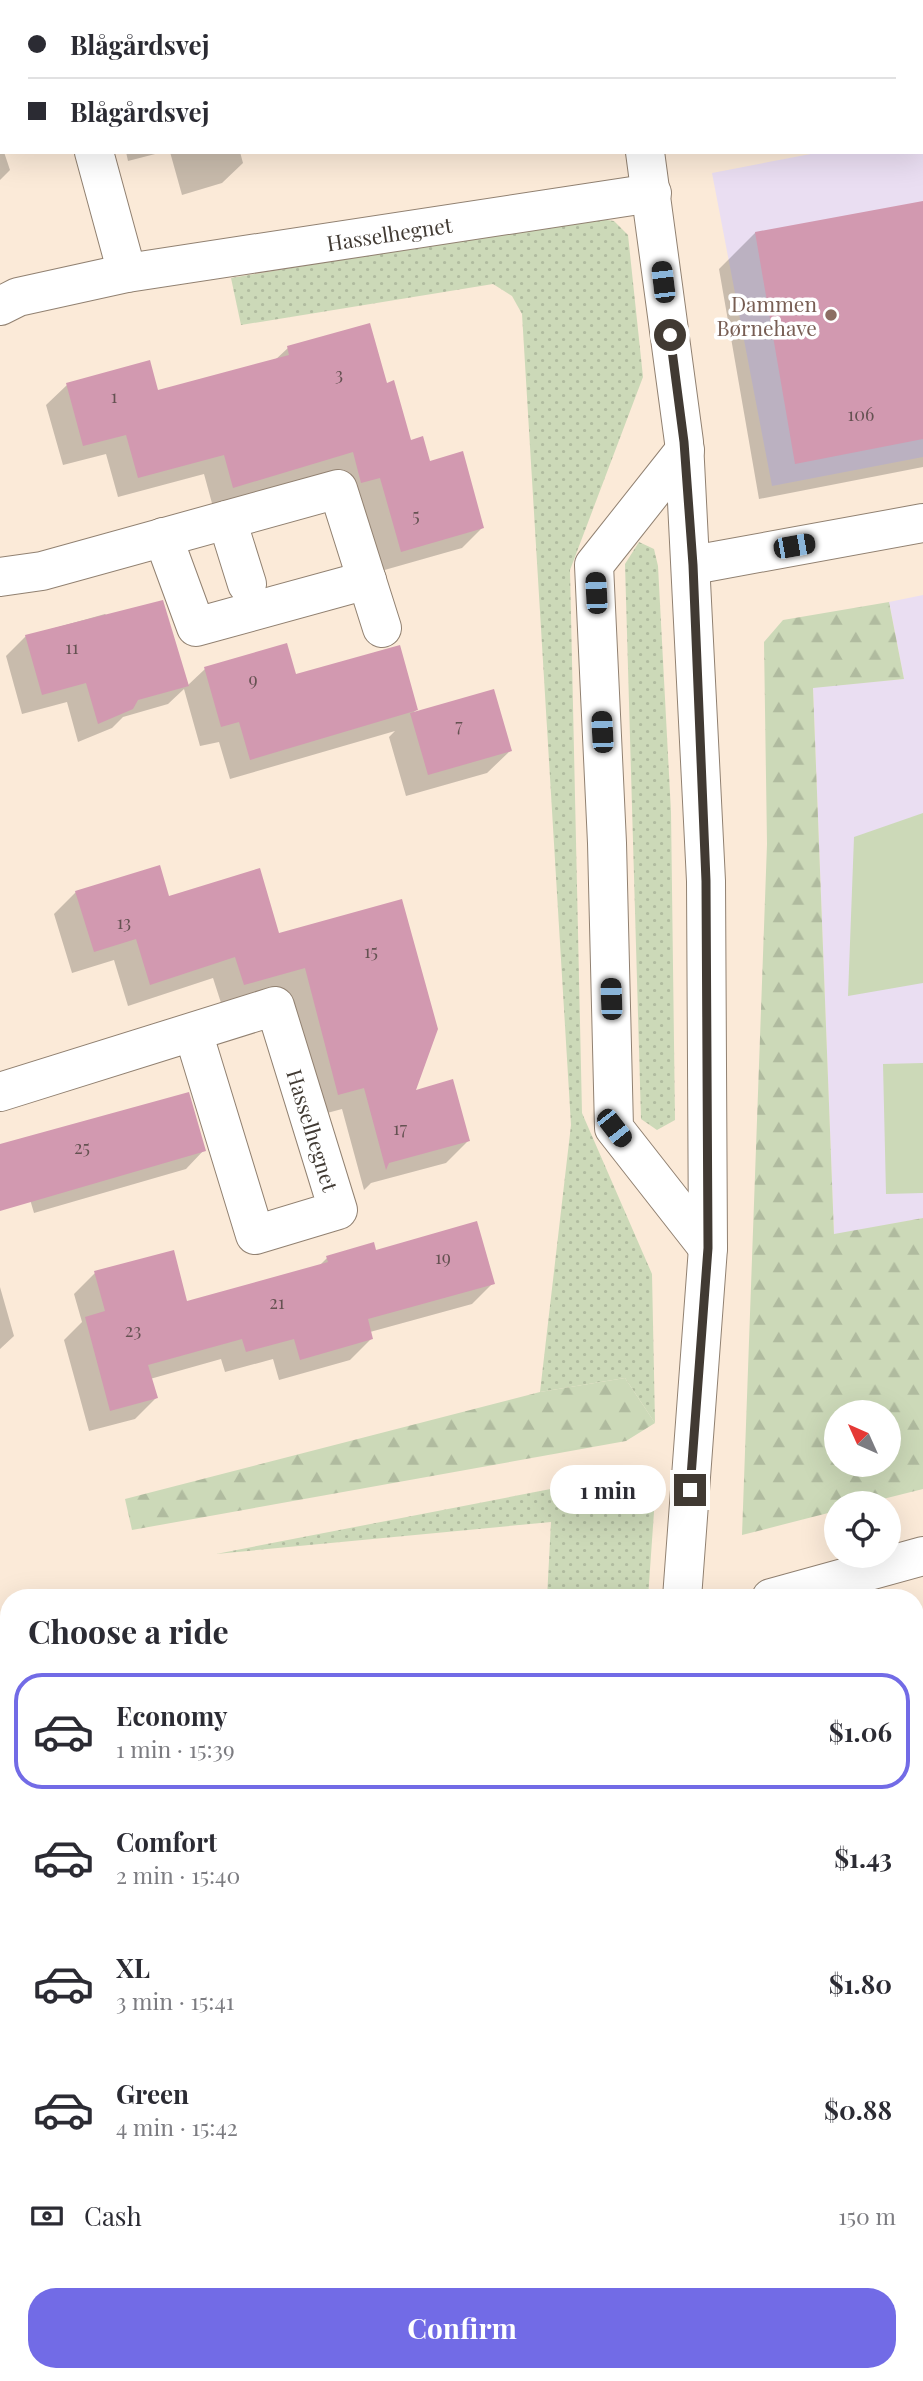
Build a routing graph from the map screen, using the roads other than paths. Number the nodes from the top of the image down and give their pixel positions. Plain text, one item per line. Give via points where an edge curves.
1 (95, 154) edge
2 (646, 154) edge
3 (652, 193) junction
4 (127, 273) junction
5 (0, 306) edge
6 (685, 450) junction
7 (227, 520) junction
8 (923, 523) edge
9 (163, 537) junction
10 (693, 565) junction
11 (0, 577) edge
12 (367, 580) junction
13 (247, 584) dead end
14 (382, 628) dead end
15 (193, 1032) junction
16 (0, 1092) edge
17 (708, 1248) junction
18 (923, 1556) edge
19 (683, 1589) edge
20 (804, 1589) edge

1 - 4 street
2 - 3 street
3 - 4 street, Hasselhegnet
3 - 6 street
4 - 5 street, Hasselhegnet via 19,297
6 - 10 street
6 - 17 street via 594,565 614,1128
7 - 9 street
7 - 12 street via 338,489
7 - 13 street
8 - 10 street
9 - 11 street via 42,571
9 - 12 street via 196,627
10 - 17 street via 706,881
12 - 14 street
15 - 15 street, Hasselhegnet via 255,1235 338,1210 275,1006
15 - 16 street, Hasselhegnet
17 - 19 street
18 - 20 street

